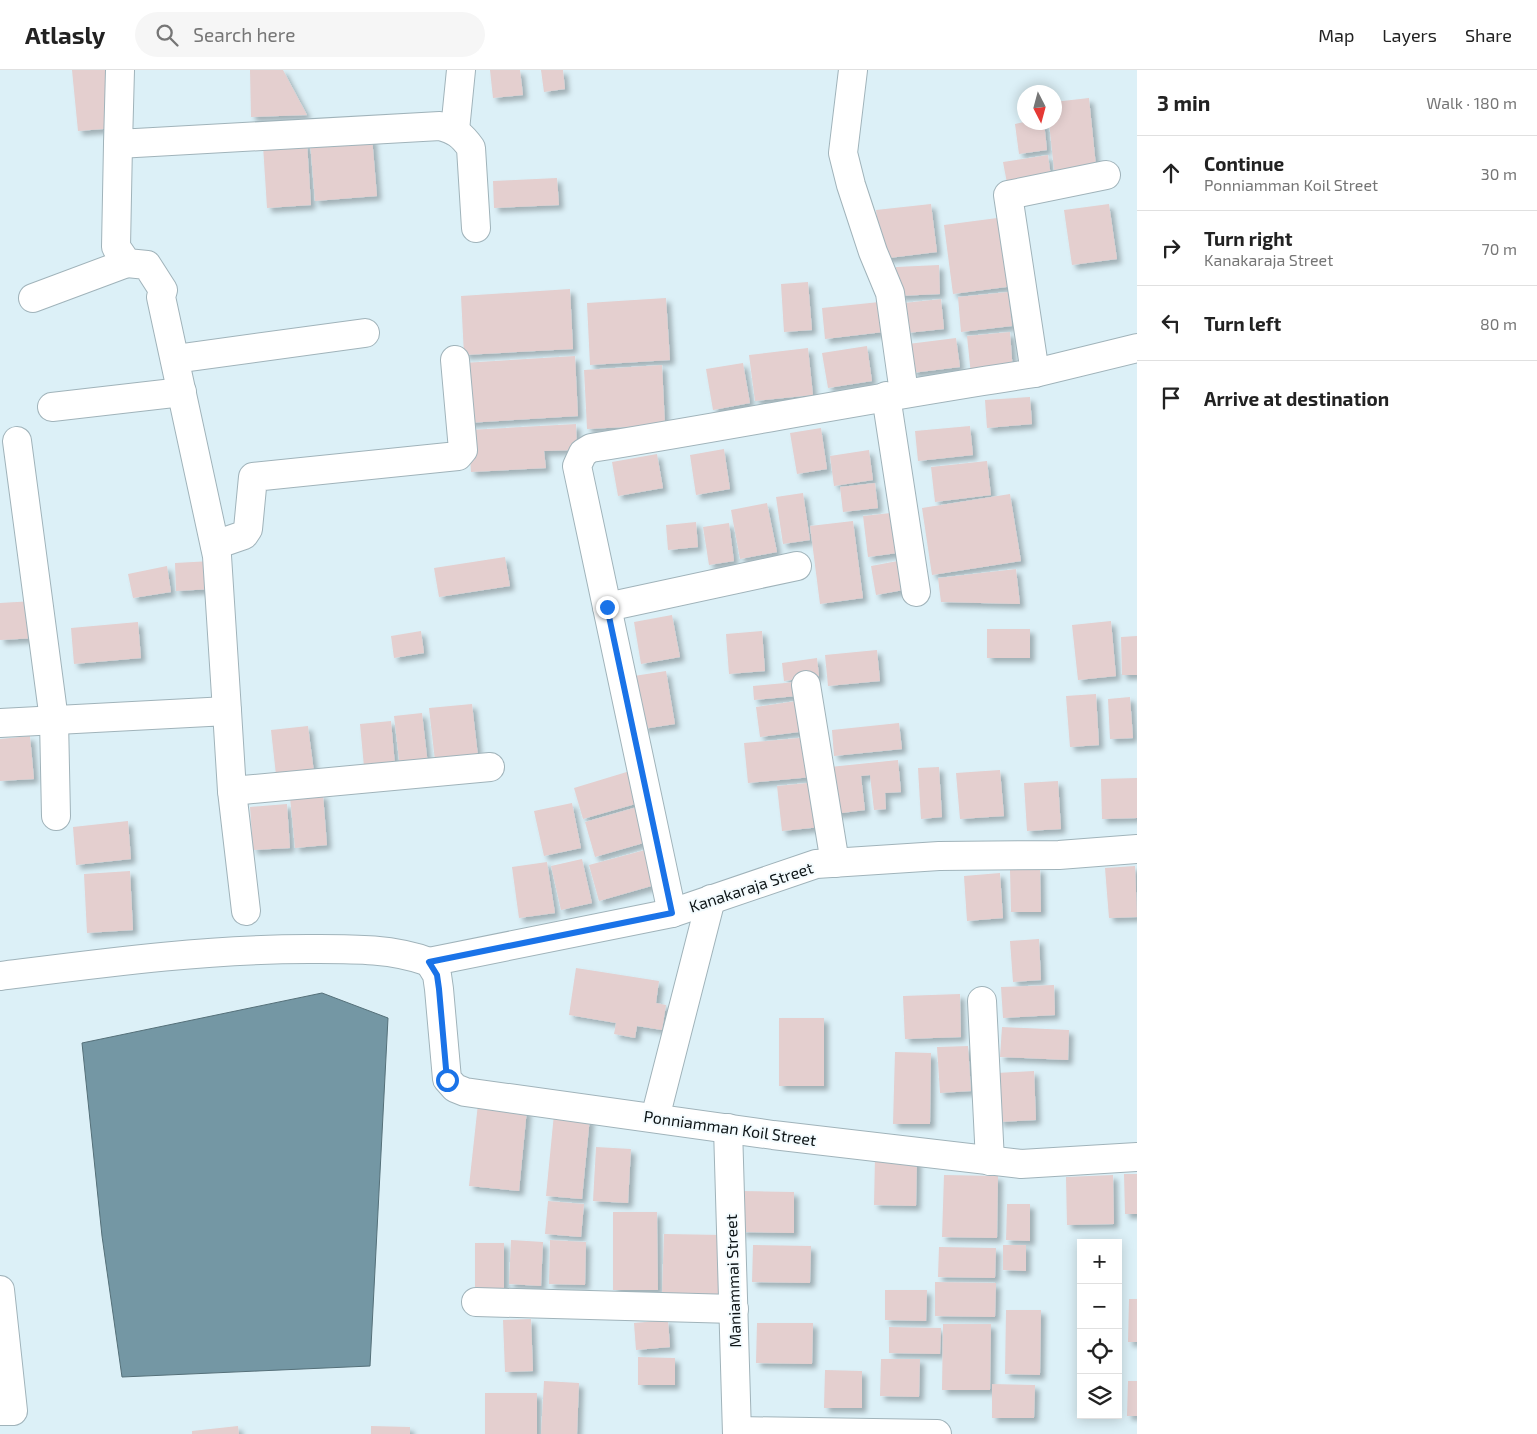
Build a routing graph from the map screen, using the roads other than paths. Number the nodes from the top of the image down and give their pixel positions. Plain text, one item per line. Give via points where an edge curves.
1 (120, 70) edge
2 (461, 70) edge
3 (853, 70) edge
4 (455, 130) junction
5 (118, 144) junction
6 (1106, 175) dead end
7 (476, 228) dead end
8 (127, 263) junction
9 (33, 298) dead end
10 (365, 333) dead end
11 (1137, 348) edge
12 (175, 359) junction
13 (455, 360) dead end
14 (1036, 373) junction
15 (182, 392) junction
16 (895, 394) junction
17 (52, 407) dead end
18 (17, 441) dead end
19 (215, 545) junction
20 (797, 566) dead end
21 (916, 592) dead end
22 (607, 607) junction
23 (806, 684) dead end
24 (226, 711) junction
25 (54, 720) junction
26 (0, 723) edge
27 (490, 767) dead end
28 (232, 791) junction
29 (56, 816) dead end
30 (1137, 849) edge
31 (835, 863) junction
32 (711, 900) junction
33 (246, 911) dead end
34 (672, 913) junction
35 (429, 962) junction
36 (0, 976) edge
37 (982, 1001) dead end
38 (655, 1118) junction
39 (728, 1128) junction
40 (1137, 1157) edge
41 (990, 1161) junction
42 (0, 1290) edge
43 (476, 1302) dead end
44 (734, 1309) junction
45 (0, 1411) edge
46 (737, 1432) edge
47 (937, 1434) edge

1 - 5 street
2 - 4 street
3 - 16 street via 844,152 851,185 890,293
4 - 5 street via 440,126
4 - 7 street via 471,148
5 - 8 street via 116,247
6 - 14 street via 1008,195
8 - 9 street
8 - 12 street via 147,266 163,290 161,298
10 - 12 street
11 - 14 street
12 - 15 street
13 - 19 street via 464,450 458,456 253,477 248,529 244,535
14 - 16 street
15 - 17 street
15 - 19 street
16 - 21 street via 903,502
16 - 22 street via 769,419 592,448 583,453 577,466
18 - 25 street
19 - 24 street
20 - 22 street
22 - 34 street
23 - 31 street
24 - 25 street
24 - 28 street
25 - 26 street
25 - 29 street
27 - 28 street
28 - 33 street
30 - 31 street, Kanakaraja Street
31 - 32 street, Kanakaraja Street via 816,864
32 - 34 street, Kanakaraja Street
32 - 38 street
34 - 35 street, Kanakaraja Street
35 - 36 street via 410,955 346,948 251,949
35 - 38 street, Ponniamman Koil Street via 437,975 447,1080 455,1088
37 - 41 street
38 - 39 street, Ponniamman Koil Street
39 - 41 street, Ponniamman Koil Street
39 - 44 street, Maniammai Street
40 - 41 street, Ponniamman Koil Street via 1021,1164
42 - 45 street via 13,1411
43 - 44 street
44 - 46 street, Maniammai Street
46 - 47 street

